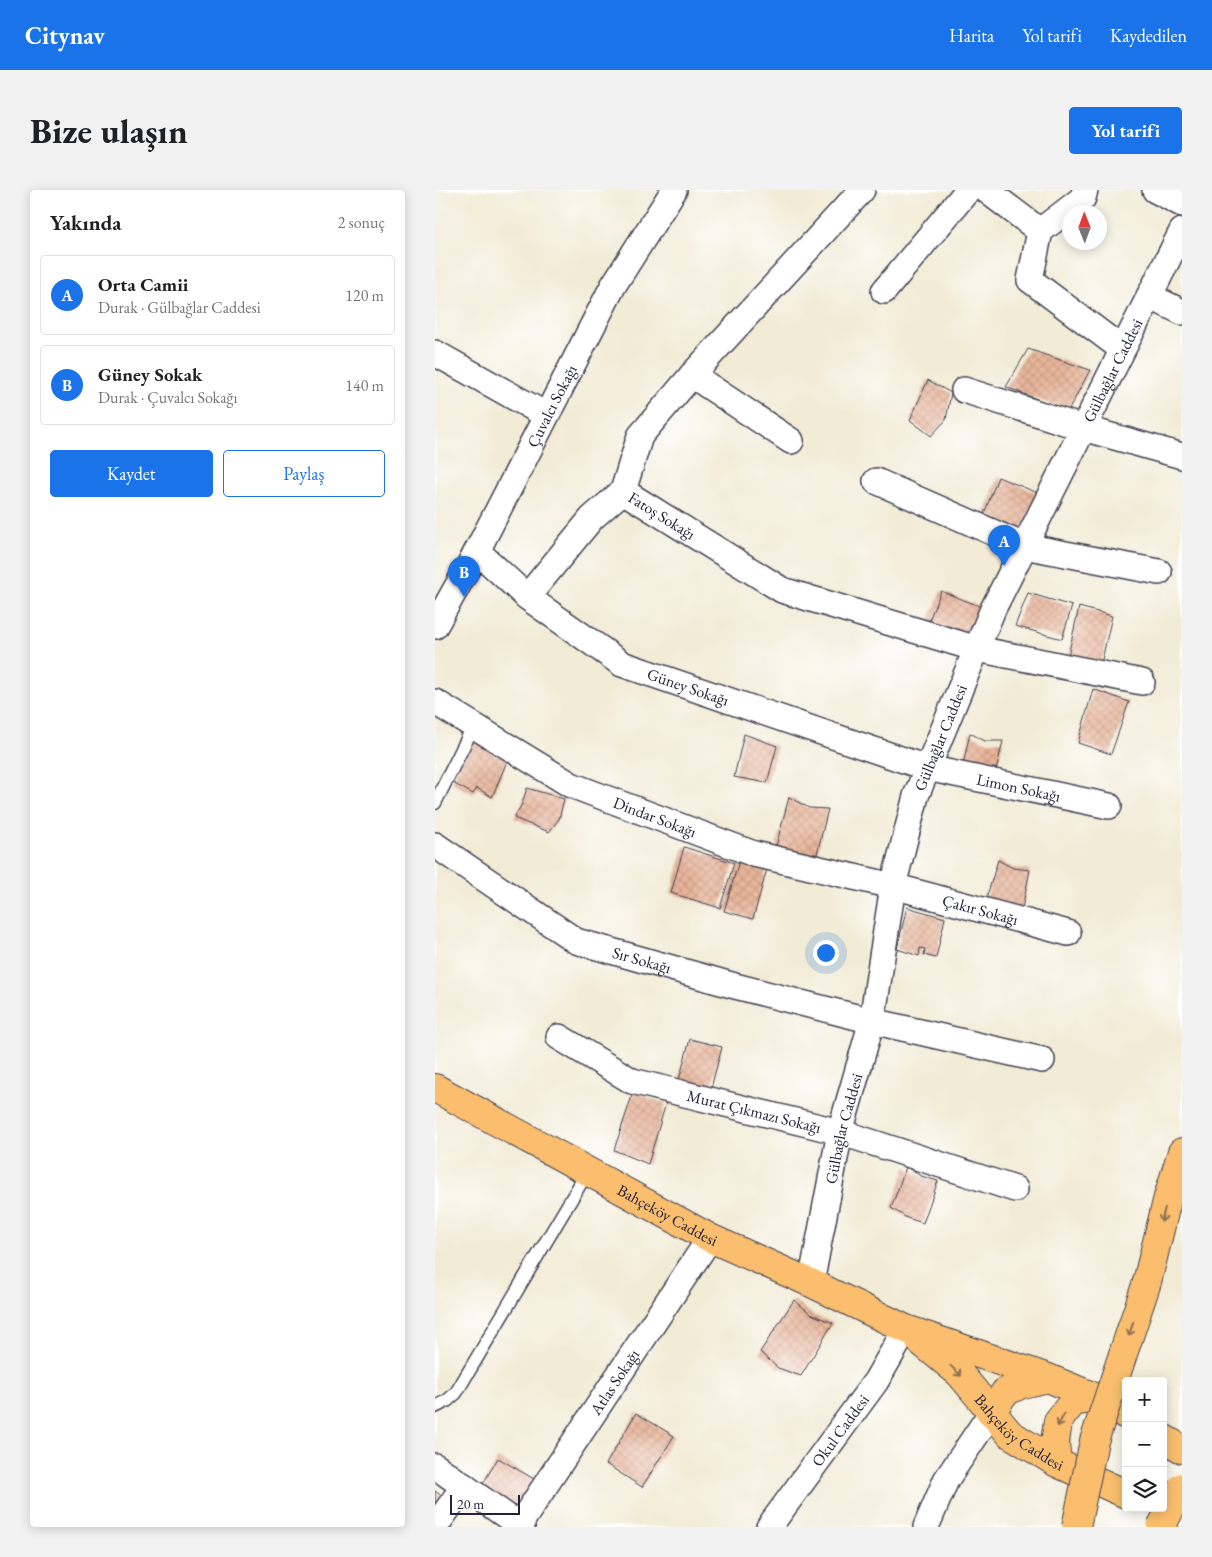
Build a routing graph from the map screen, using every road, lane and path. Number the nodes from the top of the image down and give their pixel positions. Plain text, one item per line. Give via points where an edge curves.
1 (673, 190) edge
2 (862, 190) edge
3 (968, 190) edge
4 (986, 190) edge
5 (1085, 190) edge
6 (1155, 190) edge
7 (1182, 204) edge
8 (1040, 231) junction
9 (1182, 231) edge
10 (884, 291) dead end
11 (1149, 296) junction
12 (1182, 312) edge
13 (1122, 349) junction
14 (435, 354) edge
15 (692, 375) junction
16 (964, 390) dead end
17 (547, 415) junction
18 (1083, 428) junction
19 (791, 441) dead end
20 (1182, 456) edge
21 (876, 481) dead end
22 (623, 491) junction
23 (1024, 546) junction
24 (477, 551) junction
25 (1159, 572) dead end
26 (527, 597) junction
27 (435, 626) edge
28 (977, 649) junction
29 (1143, 682) dead end
30 (435, 702) edge
31 (473, 726) junction
32 (927, 768) junction
33 (435, 803) edge
34 (1109, 806) dead end
35 (435, 845) edge
36 (893, 886) junction
37 (1068, 934) dead end
38 (872, 1021) junction
39 (559, 1037) dead end
40 (1042, 1060) dead end
41 (435, 1088) edge
42 (840, 1132) junction
43 (1182, 1152) edge
44 (588, 1171) junction
45 (1015, 1189) dead end
46 (710, 1238) junction
47 (811, 1283) junction
48 (906, 1329) junction
49 (1048, 1378) junction
50 (1097, 1398) junction
51 (435, 1407) edge
52 (991, 1413) junction
53 (1122, 1413) edge
54 (1167, 1440) edge
55 (1182, 1449) edge
56 (1057, 1463) junction
57 (435, 1466) edge
58 (464, 1486) junction
59 (1182, 1486) edge
60 (1122, 1492) edge
61 (1167, 1512) edge
62 (1182, 1519) edge
63 (520, 1526) edge
64 (435, 1527) edge
65 (769, 1527) edge
66 (926, 1527) edge
67 (1075, 1527) edge
68 (1161, 1527) edge

1 - 17 street, Çuvalcı Sokağı via 613,286
2 - 15 street, Fatoş Sokağı
3 - 10 street
4 - 8 street
5 - 8 street via 1083,198
6 - 7 street
8 - 13 street via 1029,280
9 - 11 street, Gülbağlar Caddesi
11 - 12 street
11 - 13 street, Gülbağlar Caddesi
13 - 18 street, Gülbağlar Caddesi
14 - 17 street
15 - 19 street
15 - 22 street, Fatoş Sokağı via 640,436
16 - 18 street
17 - 24 street, Çuvalcı Sokağı
18 - 20 street
18 - 23 street, Gülbağlar Caddesi
21 - 23 street
22 - 26 street via 592,518
22 - 28 street, Fatoş Sokağı via 782,590
23 - 25 street
23 - 28 street, Gülbağlar Caddesi
24 - 26 street, Güney Sokağı
24 - 27 street, Çuvalcı Sokağı
26 - 32 street, Güney Sokağı via 622,664
28 - 29 street, Fatoş Sokağı
28 - 32 street, Gülbağlar Caddesi
30 - 31 street, Dindar Sokağı
31 - 33 lane
31 - 36 street, Dindar Sokağı via 571,785 631,808 753,854
32 - 34 street, Limon Sokağı
32 - 36 street, Gülbağlar Caddesi via 916,796
35 - 38 street, Sır Sokağı via 576,941
36 - 37 street, Çakır Sokağı
36 - 38 street, Gülbağlar Caddesi
38 - 40 street, Sır Sokağı
38 - 42 street, Gülbağlar Caddesi
39 - 42 street, Murat Çıkmazı Sokağı via 632,1081
41 - 44 main road, Bahçeköy Caddesi
42 - 45 street, Murat Çıkmazı Sokağı
42 - 47 street, Gülbağlar Caddesi
43 -> 67 main road, bridge via 1147,1282 1094,1441
44 - 46 main road, Bahçeköy Caddesi
44 - 51 lane via 456,1393
46 - 47 main road, Bahçeköy Caddesi
46 - 63 street, Atlas Sokağı
47 - 48 main road, Bahçeköy Caddesi
48 - 49 main road, Bahçeköy Caddesi
48 -> 52 main road, Bahçeköy Caddesi via 960,1374
48 - 65 street, Okul Caddesi via 876,1382
49 - 50 main road, Bahçeköy Caddesi
49 - 52 main road via 1005,1392
50 - 53 main road, Bahçeköy Caddesi
50 -> 56 main road via 1073,1402 1058,1421
52 - 56 main road, Bahçeköy Caddesi via 1010,1434
52 - 66 street via 946,1480
54 - 55 main road
56 - 60 main road, Bahçeköy Caddesi
57 - 58 street
58 - 63 street
58 - 64 street
59 - 68 main road, bridge
61 - 62 main road

